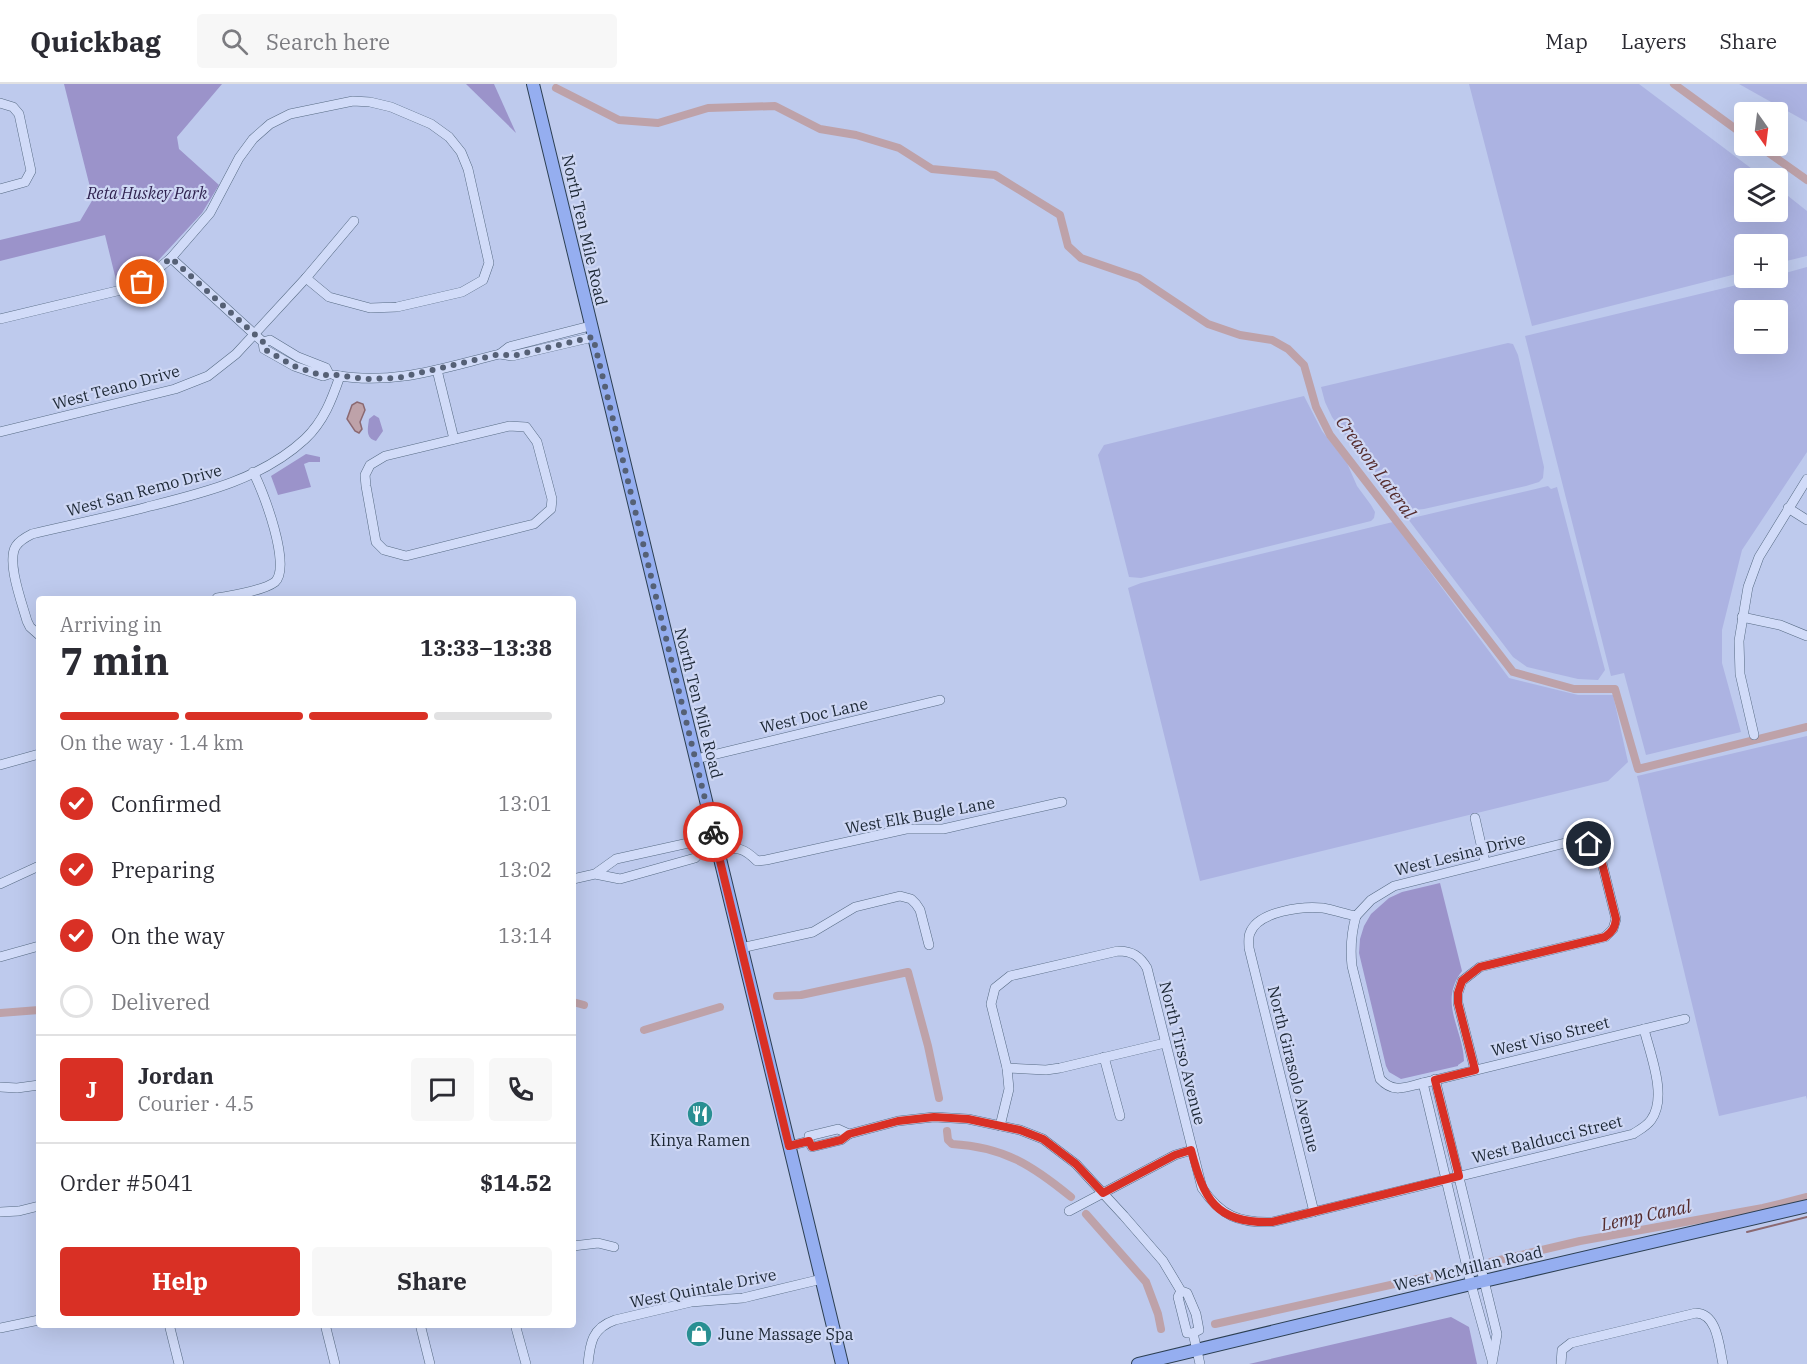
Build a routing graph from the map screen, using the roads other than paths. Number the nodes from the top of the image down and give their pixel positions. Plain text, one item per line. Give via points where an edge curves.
1 (532, 84) edge
2 (0, 104) edge
3 (0, 189) edge
4 (354, 221) dead end
5 (171, 258) junction
6 (306, 278) junction
7 (0, 319) edge
8 (591, 332) junction
9 (254, 334) junction
10 (437, 370) junction
11 (340, 376) junction
12 (0, 432) edge
13 (454, 439) junction
14 (253, 472) junction
15 (1807, 479) edge
16 (1788, 508) junction
17 (1807, 520) edge
18 (225, 596) edge
19 (1742, 617) junction
20 (36, 633) edge
21 (1807, 636) edge
22 (940, 700) dead end
23 (1754, 735) dead end
24 (36, 755) edge
25 (696, 759) junction
26 (0, 765) edge
27 (1062, 802) dead end
28 (1475, 818) dead end
29 (712, 847) junction
30 (1485, 862) junction
31 (36, 867) edge
32 (595, 874) junction
33 (576, 878) edge
34 (0, 884) edge
35 (1356, 916) junction
36 (929, 945) dead end
37 (36, 947) edge
38 (741, 948) junction
39 (0, 957) edge
40 (1685, 1019) dead end
41 (1644, 1029) junction
42 (1166, 1042) junction
43 (1104, 1057) junction
44 (1007, 1068) junction
45 (1475, 1070) junction
46 (1435, 1080) junction
47 (1423, 1083) junction
48 (36, 1085) edge
49 (0, 1087) edge
50 (1120, 1116) dead end
51 (1000, 1125) junction
52 (789, 1146) junction
53 (1191, 1150) junction
54 (1459, 1176) junction
55 (1446, 1180) junction
56 (1103, 1193) junction
57 (1807, 1206) edge
58 (36, 1207) edge
59 (1069, 1211) dead end
60 (0, 1212) edge
61 (1314, 1212) junction
62 (1237, 1220) joint
63 (576, 1245) edge
64 (614, 1247) dead end
65 (822, 1279) junction
66 (1484, 1281) junction
67 (1471, 1284) junction
68 (36, 1321) edge
69 (0, 1328) edge
70 (170, 1328) edge
71 (326, 1328) edge
72 (421, 1328) edge
73 (516, 1328) edge
74 (1197, 1350) junction
75 (1493, 1363) edge
76 (179, 1364) edge
77 (335, 1364) edge
78 (430, 1364) edge
79 (526, 1364) edge
80 (588, 1364) edge
81 (842, 1364) edge
82 (1138, 1364) edge
83 (1200, 1364) edge
84 (1561, 1364) edge
85 (1723, 1364) edge

1 - 8 main road, North Ten Mile Road
2 - 3 street via 13,107 19,114 31,164 29,177 19,185
4 - 6 street, West Teano Drive
5 - 6 street via 210,213 253,139 290,114 353,101 370,102 431,124 449,137 468,169 489,264 483,280 462,292 397,307 370,308 329,297
5 - 7 street via 142,282 121,290
5 - 9 street
6 - 9 street, West Teano Drive
8 - 10 street via 512,356 500,354
8 - 25 main road, North Ten Mile Road
9 - 11 street via 263,342 264,349 294,366 323,376
9 - 12 street, West Teano Drive via 208,376 175,389
10 - 11 street via 381,380
10 - 13 street
11 - 14 street, West San Remo Drive via 332,402 306,438
13 - 13 street via 385,456 367,470 376,542 384,550 401,556 534,524 551,510 552,499 537,442 526,427 509,426
14 - 18 street via 263,491 281,567 278,578 263,587
14 - 20 street, West San Remo Drive via 207,492 22,539 14,551 13,566 27,621
15 - 16 street
16 - 17 street
16 - 19 street via 1759,557
19 - 21 street
19 - 23 street via 1740,674
22 - 25 street, West Doc Lane
24 - 26 street
25 - 29 main road, North Ten Mile Road
27 - 29 street, West Elk Bugle Lane via 943,829 906,829 766,860 757,861 745,850
28 - 30 street
29 - 32 street via 695,858 620,879
29 - 32 street, West Elk Bugle Lane via 693,842 616,859
29 - 38 main road, North Ten Mile Road
30 - 35 street, West Lesina Drive via 1394,886 1371,900
30 - 45 street, West Lesina Drive via 1573,841 1589,844 1601,859 1616,919 1605,937 1480,967 1462,981 1458,1003
31 - 34 street
32 - 33 street
35 - 47 street, West Viso Street via 1351,933 1352,966 1380,1079 1396,1089
35 - 61 street, North Girasolo Avenue via 1303,908 1266,916 1249,934 1249,948
36 - 38 street via 920,910 911,899 900,896 862,904 813,932
37 - 39 street
38 - 52 main road, North Ten Mile Road
40 - 41 street, West Viso Street
41 - 45 street, West Viso Street
41 - 54 street, West Balducci Street via 1659,1090 1658,1107 1651,1121 1633,1134
42 - 43 street
42 - 44 street, North Tirso Avenue via 1147,969 1133,953 1118,951 1010,976 996,988 991,1004
42 - 53 street, North Tirso Avenue
43 - 44 street via 1046,1070
43 - 50 street
44 - 51 street via 1009,1089
45 - 46 street, West Viso Street
46 - 47 street, West Viso Street
46 - 54 street
47 - 55 street
48 - 49 street
51 - 52 street via 934,1117 898,1121 812,1147 809,1141
51 - 56 street via 1043,1139 1076,1164
52 - 65 main road, North Ten Mile Road
53 - 56 street
53 - 62 street, North Tirso Avenue via 1202,1188 1212,1203
54 - 55 street, West Balducci Street
54 - 66 street
55 - 61 street, West Balducci Street
55 - 67 street
56 - 59 street
56 - 74 street via 1163,1261 1181,1291 1187,1293 1199,1330 1193,1333
57 - 66 main road, West McMillan Road
58 - 60 street
61 - 62 street, West Balducci Street via 1272,1222
63 - 64 street via 598,1243
65 - 80 street, West Quintale Drive via 743,1298 690,1302 615,1320 594,1335
65 - 81 main road, North Ten Mile Road
66 - 67 main road, West McMillan Road
66 - 75 street via 1497,1334
67 - 74 main road, West McMillan Road
67 - 75 street
68 - 69 street
70 - 76 street
71 - 77 street
72 - 78 street
73 - 79 street
74 - 82 main road, West McMillan Road
74 - 83 street
84 - 85 street via 1563,1350 1571,1343 1696,1313 1708,1317 1714,1326

